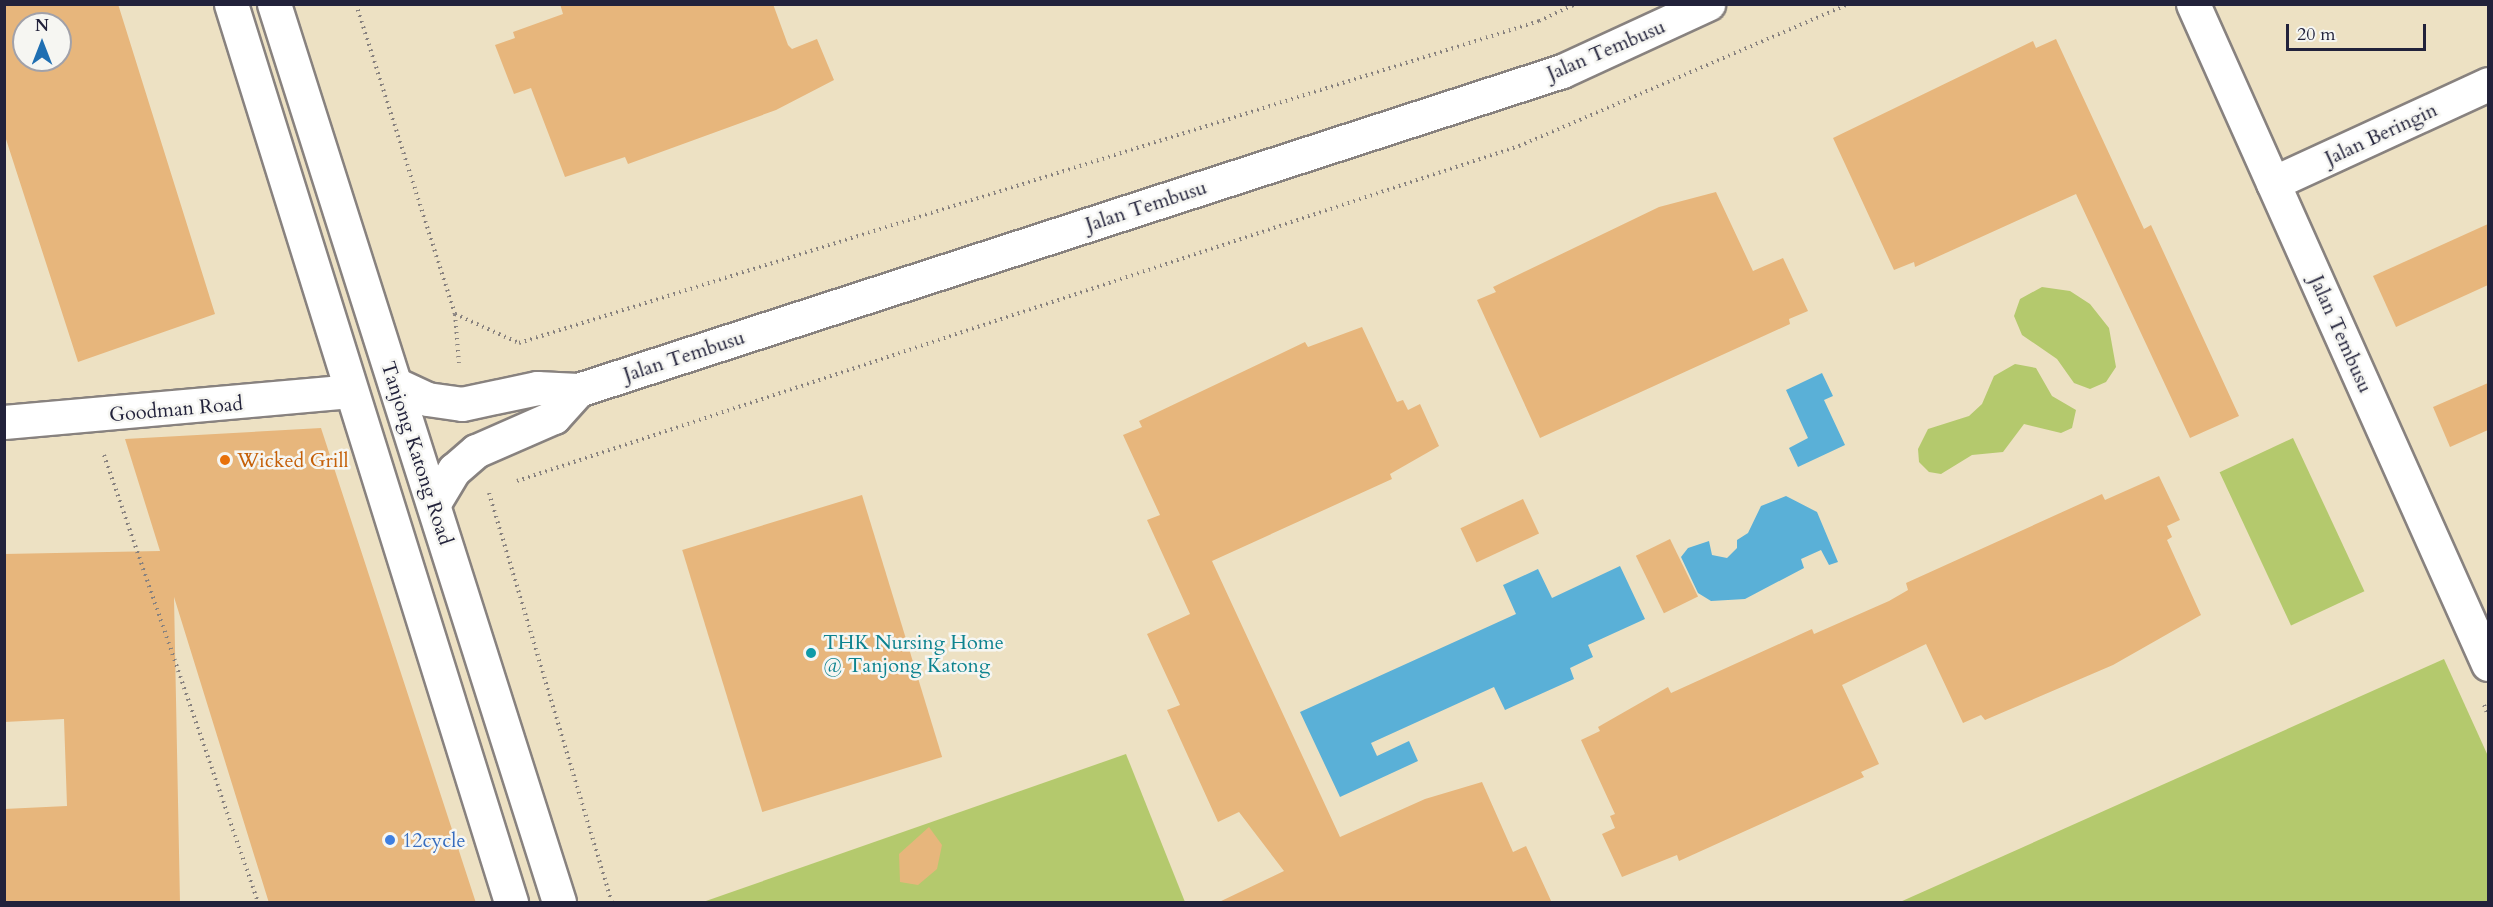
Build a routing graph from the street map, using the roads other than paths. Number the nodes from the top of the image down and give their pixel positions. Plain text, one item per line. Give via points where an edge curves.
1 (231, 4) edge
2 (274, 4) edge
3 (1708, 4) edge
4 (2193, 4) edge
5 (2488, 84) edge
6 (2273, 183) junction
7 (395, 384) junction
8 (578, 390) junction
9 (348, 391) junction
10 (4, 422) edge
11 (434, 503) junction
12 (2481, 630) edge
13 (2488, 664) edge
14 (511, 903) edge
15 (559, 903) edge

1 - 9 street
2 - 7 street, Tanjong Katong Road
3 - 8 street, Jalan Tembusu via 1562,71
4 - 6 street, Jalan Tembusu
5 - 6 street, Jalan Beringin
6 - 12 street, Jalan Tembusu
7 - 8 street via 427,399 462,404 537,388
7 - 11 street, Tanjong Katong Road
8 - 11 street via 554,417 476,451 454,470
9 - 10 street, Goodman Road
9 - 14 street
11 - 15 street, Tanjong Katong Road
12 - 13 street, Jalan Tembusu

